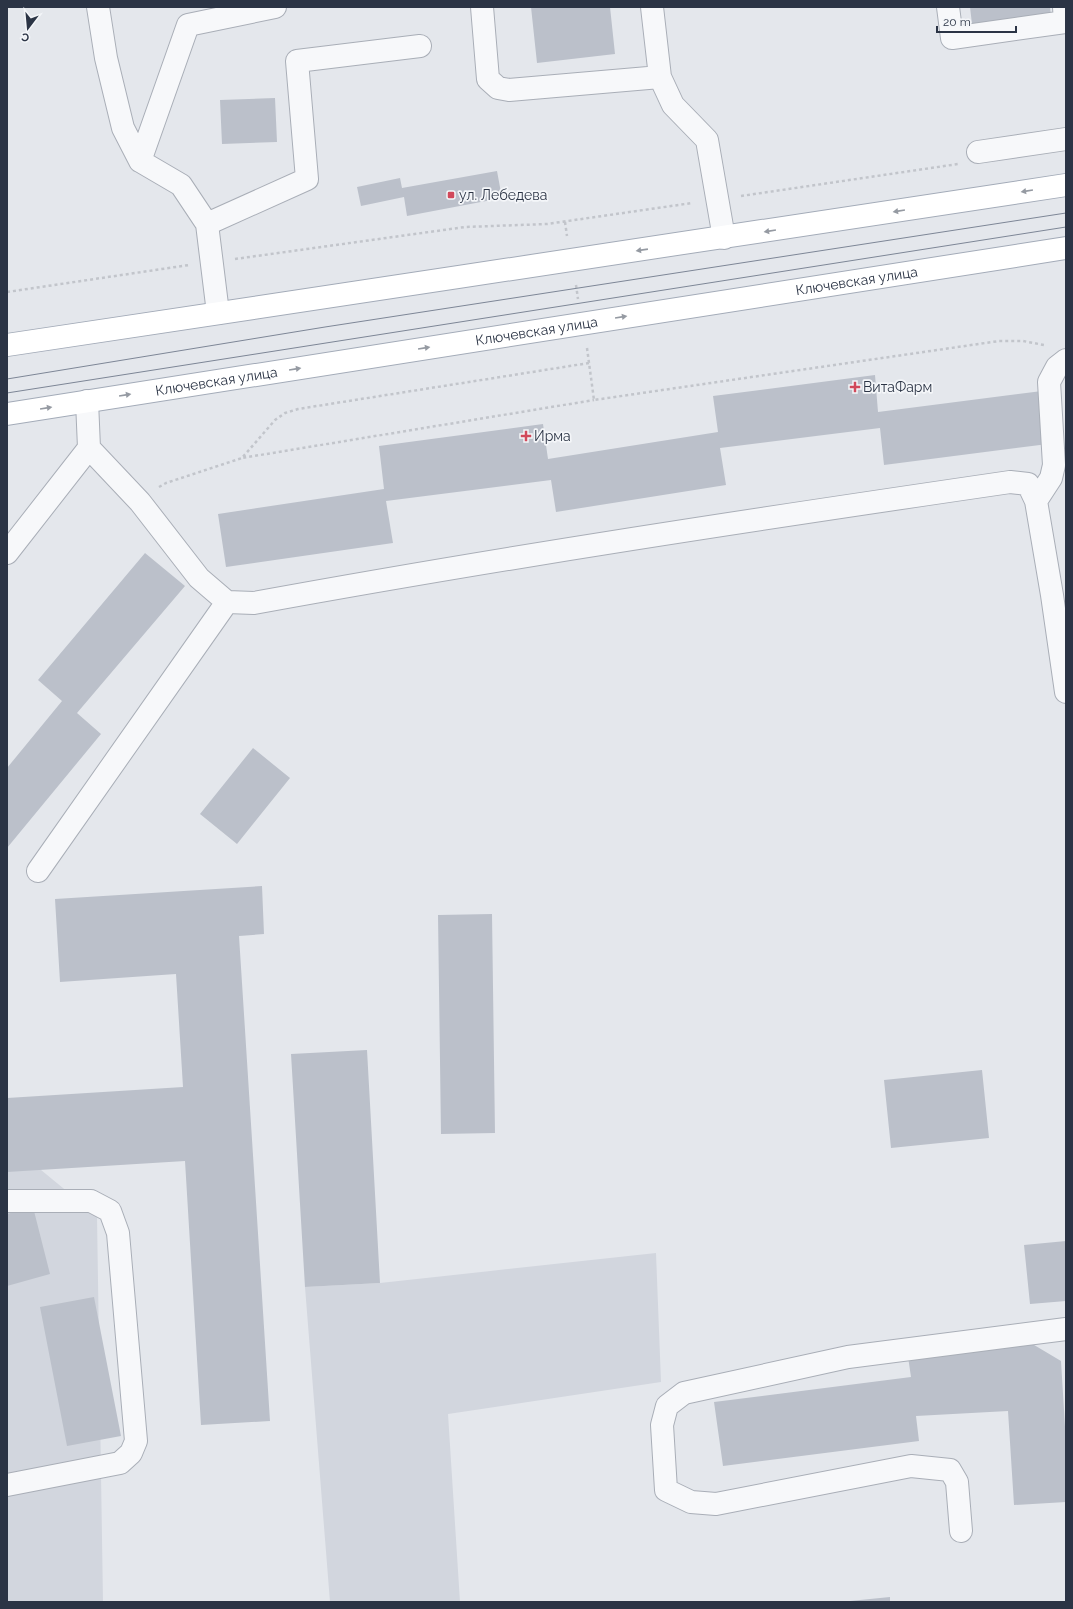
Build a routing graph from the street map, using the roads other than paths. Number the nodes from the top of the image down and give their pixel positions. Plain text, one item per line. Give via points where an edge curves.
1 (275, 7) edge
2 (482, 7) edge
3 (652, 7) edge
4 (948, 7) edge
5 (1064, 7) edge
6 (102, 11) edge
7 (420, 46) dead end
8 (660, 77) junction
9 (1066, 139) edge
10 (969, 158) road end
11 (140, 161) junction
12 (1066, 185) edge
13 (207, 224) junction
14 (724, 238) junction
15 (1066, 248) edge
16 (218, 313) junction
17 (7, 345) edge
18 (1066, 360) edge
19 (87, 402) junction
20 (7, 414) edge
21 (88, 448) junction
22 (1036, 501) junction
23 (7, 553) edge
24 (1059, 594) edge
25 (227, 602) junction
26 (1066, 692) edge
27 (38, 871) dead end
28 (7, 1201) edge
29 (1066, 1329) edge
30 (7, 1485) edge
31 (961, 1531) dead end

1 - 11 street via 188,25
2 - 8 street via 488,79 498,88 509,90
3 - 8 street
4 - 5 street via 952,38 1065,22
6 - 11 street via 106,58 122,128
7 - 13 street via 297,61 307,179
8 - 14 street via 673,104 707,140
9 - 10 street
11 - 13 street via 181,185
12 -> 14 main road
13 - 16 street
14 -> 16 main road
19 -> 15 main road, Ключевская улица
16 - 17 main road
18 - 22 street via 1057,367 1049,382 1054,465 1051,478
20 -> 19 main road, Ключевская улица
19 - 21 street
21 - 23 street
21 - 25 street via 140,502 199,578
22 - 24 street
22 - 25 street via 1028,484 1010,482 609,542 254,603
24 - 26 street
25 - 27 street
28 - 30 street via 91,1201 110,1211 118,1233 136,1441 131,1453 120,1463
29 - 31 street via 848,1357 684,1393 667,1406 662,1425 666,1490 691,1502 716,1504 911,1466 950,1470 957,1482

